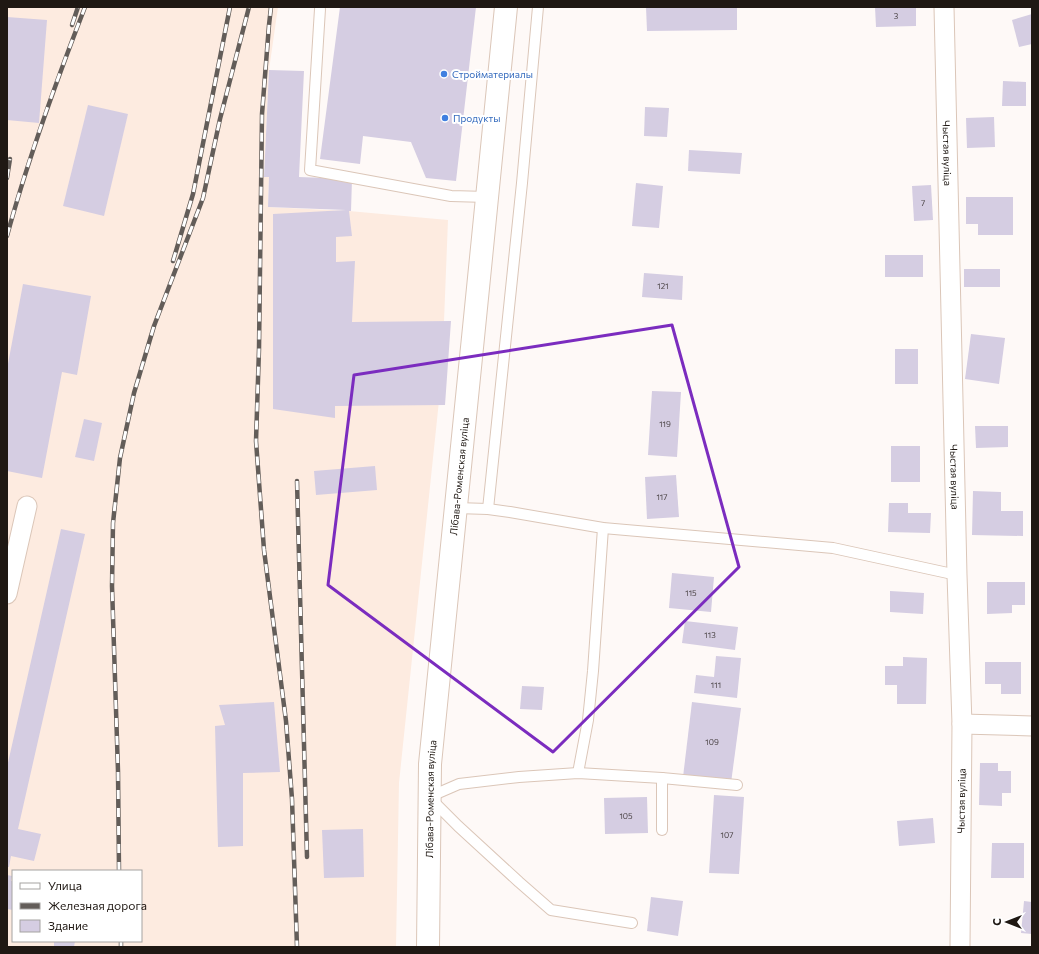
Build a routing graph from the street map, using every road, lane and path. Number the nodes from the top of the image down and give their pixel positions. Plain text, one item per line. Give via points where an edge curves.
1 (506, 7) edge
2 (538, 7) edge
3 (944, 7) edge
4 (320, 9) dead end
5 (487, 197) junction
6 (27, 506) dead end
7 (456, 508) junction
8 (488, 509) junction
9 (603, 528) junction
10 (957, 575) junction
11 (7, 594) edge
12 (962, 724) junction
13 (1032, 726) edge
14 (578, 773) junction
15 (662, 778) junction
16 (737, 786) dead end
17 (430, 796) junction
18 (662, 830) dead end
19 (632, 923) dead end
20 (428, 947) edge
21 (960, 947) edge

1 - 5 main road, Лібава-Роменская вуліца
2 - 8 lane
3 - 10 street, Чыстая вуліца
4 - 5 lane via 310,170 451,196
5 - 7 main road, Лібава-Роменская вуліца
6 - 11 street
7 - 8 lane
7 - 17 main road, Лібава-Роменская вуліца via 430,764
8 - 9 lane
9 - 10 lane via 832,548
9 - 14 lane via 588,720
10 - 12 street, Чыстая вуліца
12 - 13 street
12 - 21 street, Чыстая вуліца
14 - 15 lane
14 - 17 lane via 459,784
15 - 16 lane
15 - 18 lane
17 - 19 lane via 458,826 551,910
17 - 20 main road, Лібава-Роменская вуліца

